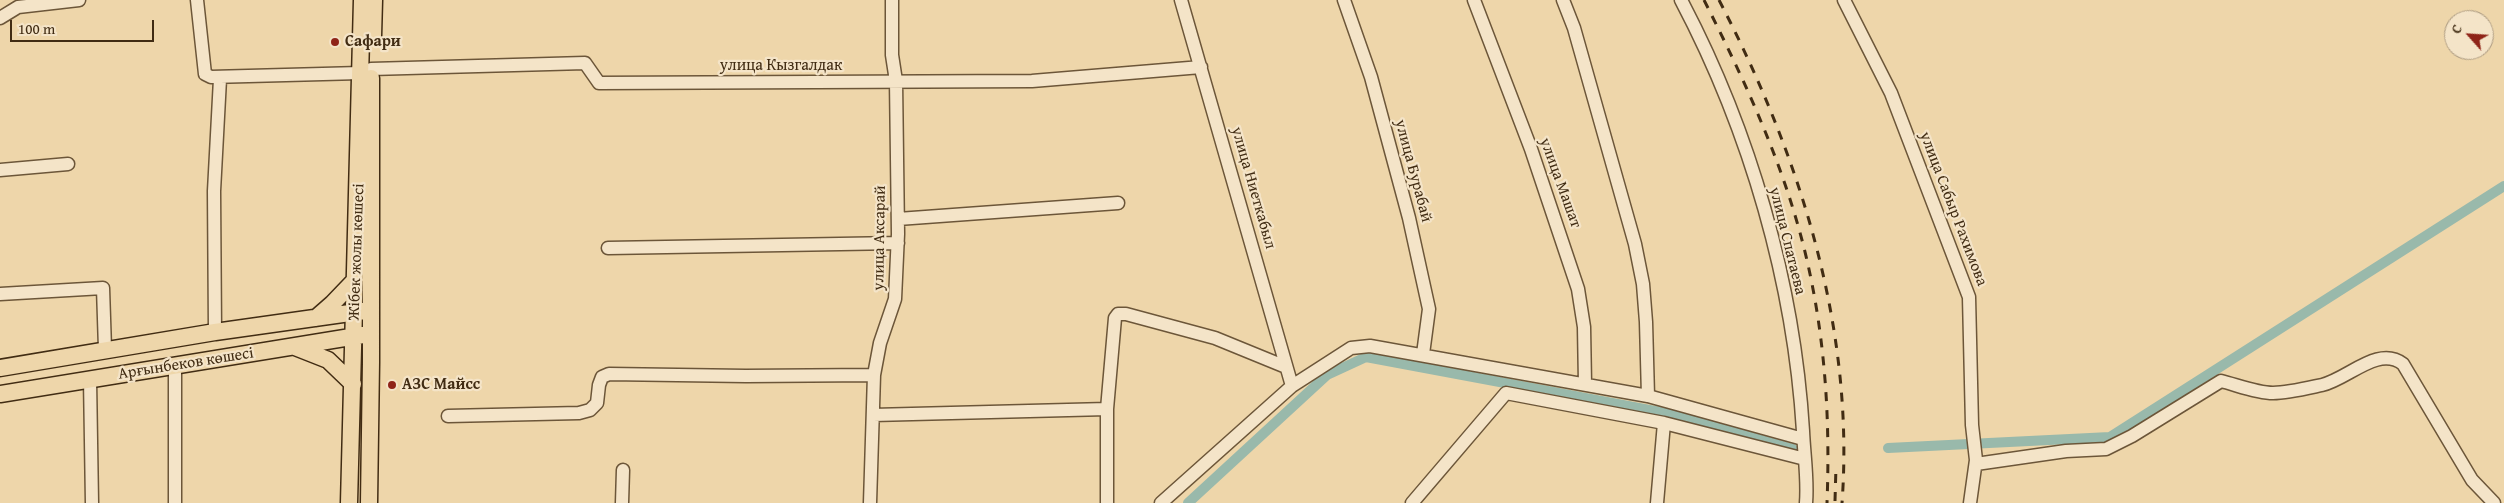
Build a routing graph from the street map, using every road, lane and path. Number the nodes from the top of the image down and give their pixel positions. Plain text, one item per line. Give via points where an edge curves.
1 (79, 0) edge
2 (197, 0) edge
3 (362, 0) edge
4 (374, 0) edge
5 (892, 0) edge
6 (1181, 0) edge
7 (1344, 0) edge
8 (1474, 0) edge
9 (1563, 0) edge
10 (1681, 0) edge
11 (1844, 0) edge
12 (0, 18) edge
13 (1201, 67) junction
14 (366, 71) junction
15 (220, 79) junction
16 (896, 81) junction
17 (68, 164) dead end
18 (0, 170) edge
19 (1118, 203) dead end
20 (898, 218) junction
21 (898, 243) junction
22 (608, 248) dead end
23 (355, 280) junction
24 (0, 294) edge
25 (371, 311) junction
26 (355, 312) junction
27 (316, 318) junction
28 (215, 332) junction
29 (371, 334) junction
30 (354, 337) junction
31 (293, 347) junction
32 (105, 350) junction
33 (1423, 354) junction
34 (175, 366) junction
35 (1286, 367) junction
36 (0, 368) edge
37 (874, 375) junction
38 (90, 379) junction
39 (353, 384) junction
40 (1585, 384) junction
41 (1292, 386) junction
42 (0, 394) edge
43 (1648, 396) junction
44 (1107, 408) junction
45 (873, 415) junction
46 (448, 416) dead end
47 (1664, 424) junction
48 (1804, 439) junction
49 (1975, 458) junction
50 (1805, 459) junction
51 (623, 470) dead end
52 (92, 503) edge
53 (176, 503) edge
54 (349, 503) edge
55 (369, 503) edge
56 (622, 503) edge
57 (870, 503) edge
58 (1107, 503) edge
59 (1161, 503) edge
60 (1412, 503) edge
61 (1657, 503) edge
62 (1806, 503) edge
63 (1970, 503) edge
64 (2494, 503) edge

1 - 12 street via 18,7
2 - 15 street via 205,74
3 - 14 main road, Жібек жолы көшесі
4 - 14 main road, Жібек жолы көшесі
5 - 16 street, улица Аксарай via 892,55
6 - 13 street, улица Ниеткабыл
7 - 33 street, улица Бурабай via 1371,76 1409,218 1429,309
8 - 40 street, улица Машат via 1528,140 1578,289 1584,327
9 - 43 street via 1574,28 1636,244 1646,313
10 - 48 street, улица Спатаева via 1724,92 1767,221 1790,321
11 - 49 street, улица Сабыр Рахимова via 1891,93 1969,297
13 - 16 street, улица Кызгалдак via 1032,81
13 - 35 street, улица Ниеткабыл
14 - 15 street
14 - 16 street, улица Кызгалдак via 585,63 599,83
14 - 23 main road, Жібек жолы көшесі
14 - 25 main road, Жібек жолы көшесі
15 - 28 street via 214,191
16 - 20 street, улица Аксарай
17 - 18 street
19 - 20 street
20 - 21 street, улица Аксарай
21 - 22 street
21 - 37 street, улица Аксарай via 895,300 880,343
23 - 26 main road, Жібек жолы көшесі
23 - 27 main road
24 - 32 street via 103,288
25 - 26 main road, Арғынбеков көшесі
25 - 29 main road, Жібек жолы көшесі
26 - 27 main road, Арғынбеков көшесі
26 - 30 main road, Жібек жолы көшесі
27 - 28 main road, Арғынбеков көшесі
28 - 32 main road, Арғынбеков көшесі
29 - 30 main road, Арғынбеков көшесі
29 - 55 main road, Жібек жолы көшесі
30 - 31 main road, Арғынбеков көшесі
30 - 39 main road, Жібек жолы көшесі
31 - 34 main road, Арғынбеков көшесі
31 - 39 main road via 328,360
32 - 36 main road, Арғынбеков көшесі
33 - 40 street
33 - 41 street via 1370,346 1351,348
34 - 38 main road, Арғынбеков көшесі
34 - 53 street
35 - 41 street, улица Ниеткабыл
35 - 44 street via 1215,338 1118,314 1115,318
37 - 45 street, улица Аксарай
37 - 46 street via 610,374 602,377 597,403 590,410
38 - 42 main road, Арғынбеков көшесі
38 - 52 street
39 - 54 main road, Жібек жолы көшесі
40 - 43 street
41 - 59 street
43 - 48 street
44 - 45 street
44 - 58 street
45 - 57 street, улица Аксарай
47 - 50 street
47 - 60 street via 1506,393
47 - 61 street
48 - 50 street, улица Спатаева
49 - 63 street, улица Сабыр Рахимова
49 - 64 street via 2106,449 2221,381 2272,393 2325,384 2344,373 2394,357 2403,364 2472,480
50 - 62 street, улица Спатаева
51 - 56 street

